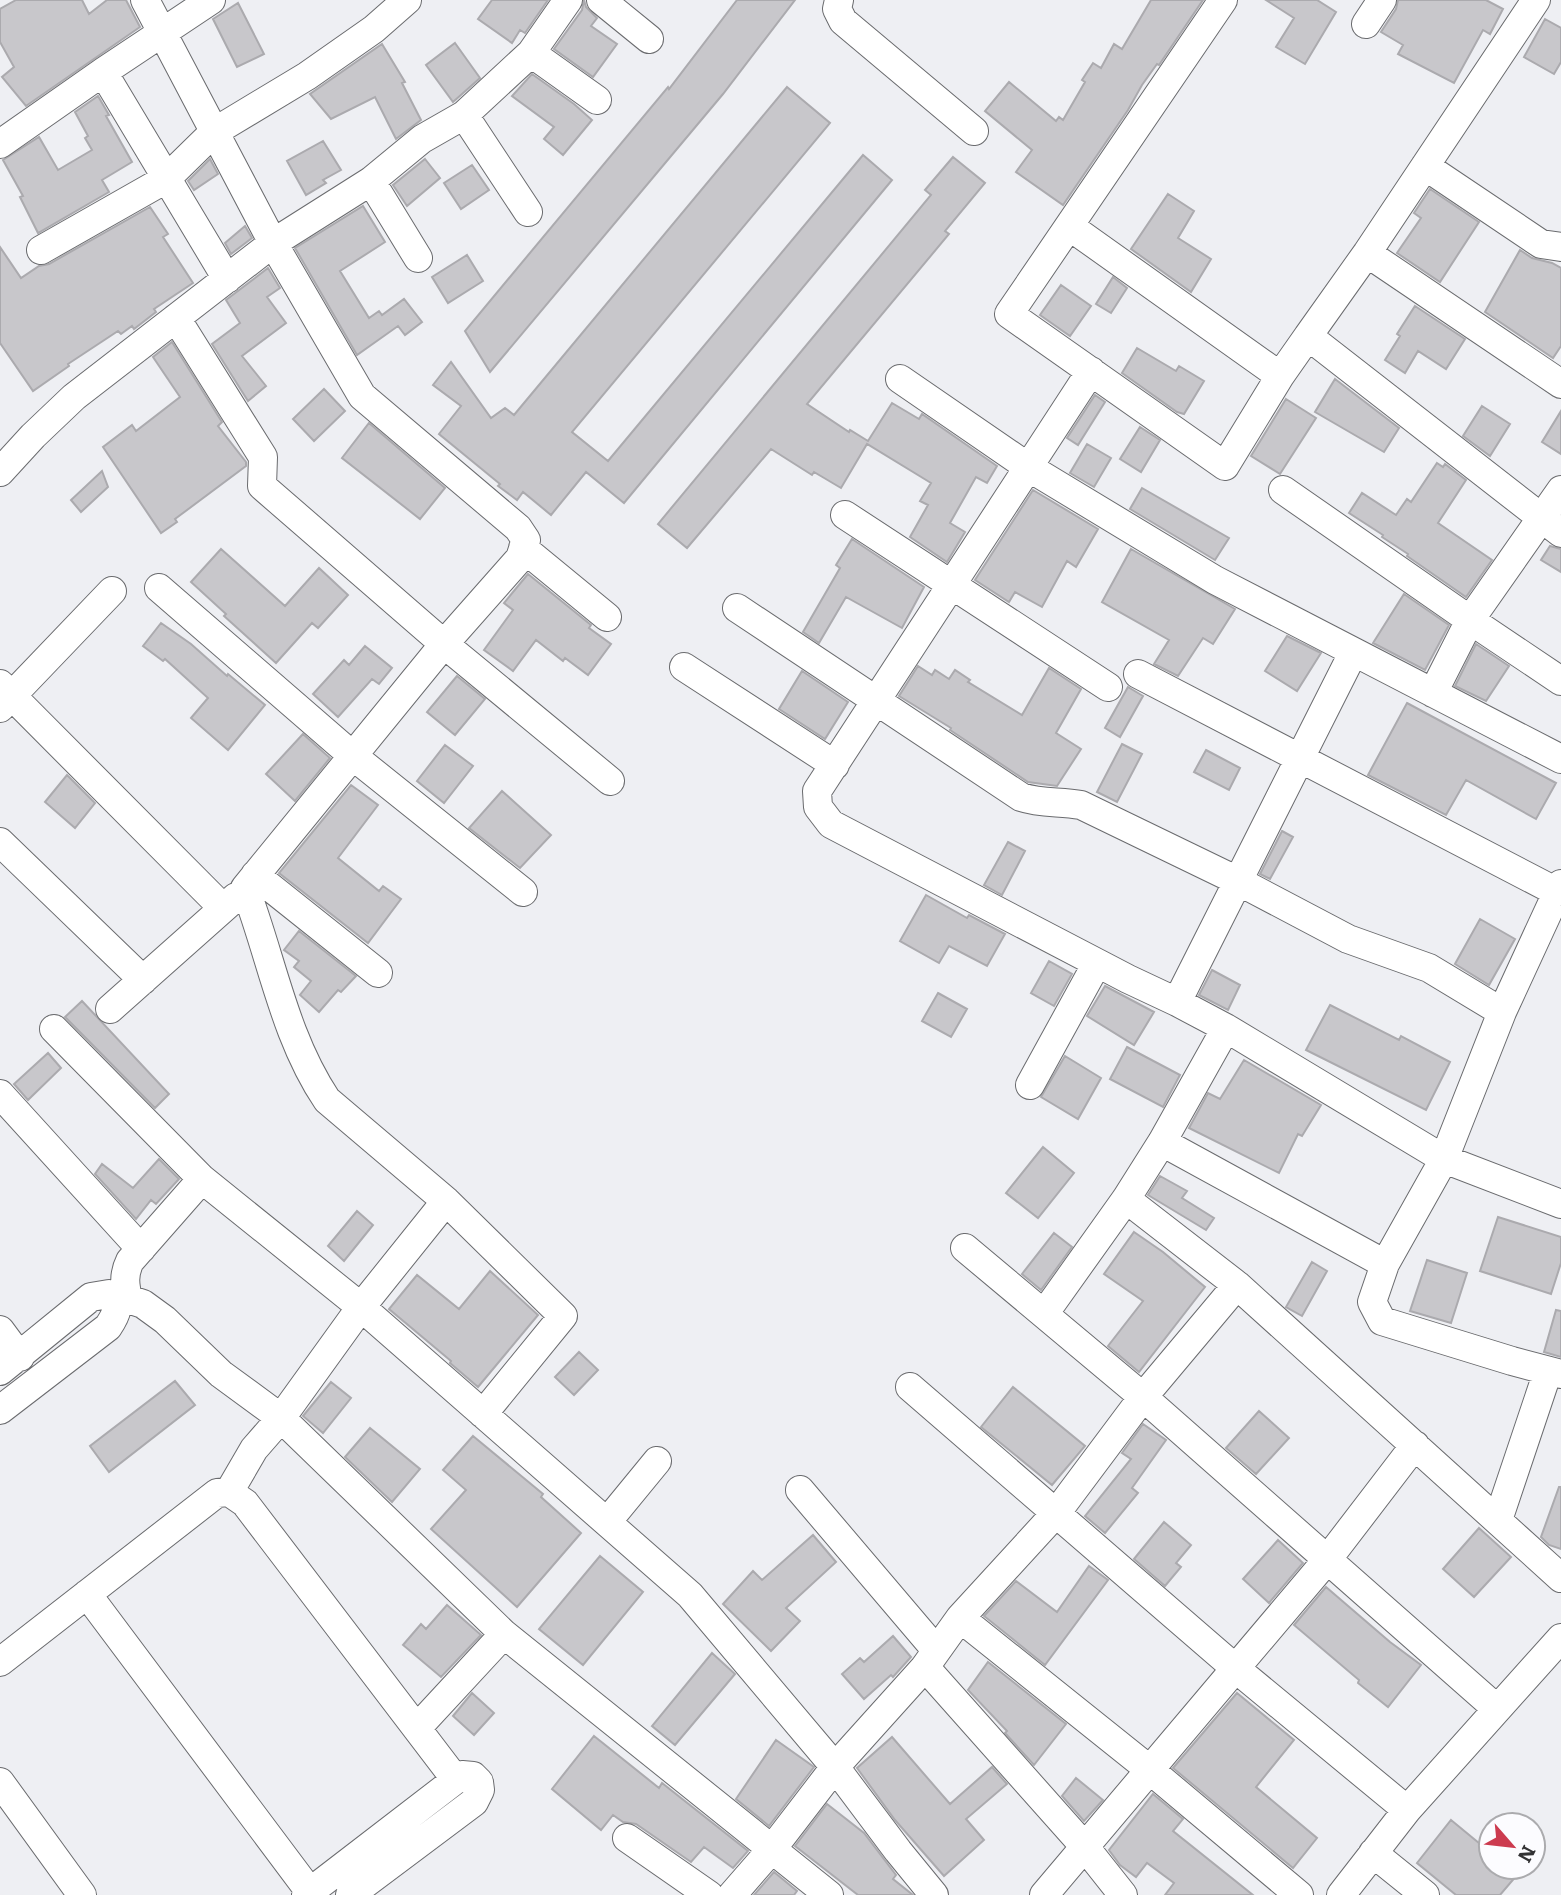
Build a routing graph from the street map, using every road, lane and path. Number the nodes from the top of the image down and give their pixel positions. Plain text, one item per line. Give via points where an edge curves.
1 (145, 0) edge
2 (211, 0) edge
3 (407, 0) edge
4 (568, 0) edge
5 (601, 0) edge
6 (839, 0) edge
7 (1223, 0) edge
8 (1382, 0) edge
9 (1536, 0) edge
10 (1366, 24) dead end
11 (164, 31) junction
12 (649, 39) dead end
13 (531, 53) junction
14 (103, 72) junction
15 (597, 100) dead end
16 (464, 115) junction
17 (214, 131) junction
18 (974, 131) dead end
19 (0, 144) edge
20 (1425, 166) junction
21 (166, 179) junction
22 (371, 181) junction
23 (528, 212) dead end
24 (1069, 226) junction
25 (273, 243) junction
26 (1561, 247) edge
27 (41, 250) dead end
28 (1367, 253) junction
29 (418, 258) dead end
30 (227, 279) junction
31 (176, 318) junction
32 (1308, 337) junction
33 (1091, 371) junction
34 (1280, 376) junction
35 (900, 379) dead end
36 (1561, 384) edge
37 (1028, 467) junction
38 (0, 472) edge
39 (1283, 490) dead end
40 (1561, 490) edge
41 (845, 516) dead end
42 (1551, 526) edge
43 (523, 548) junction
44 (951, 585) junction
45 (159, 588) dead end
46 (112, 591) dead end
47 (737, 608) dead end
48 (607, 617) dead end
49 (1470, 620) junction
50 (444, 644) junction
51 (1353, 653) junction
52 (684, 667) dead end
53 (1138, 674) dead end
54 (1561, 681) edge
55 (1108, 687) dead end
56 (1433, 694) junction
57 (4, 696) edge
58 (877, 700) junction
59 (354, 756) junction
60 (1301, 758) junction
61 (1561, 758) edge
62 (835, 765) junction
63 (610, 781) dead end
64 (0, 842) edge
65 (250, 881) junction
66 (1238, 881) junction
67 (1559, 888) edge
68 (523, 892) dead end
69 (223, 908) junction
70 (1097, 963) junction
71 (378, 973) dead end
72 (143, 980) junction
73 (1177, 1002) junction
74 (110, 1009) dead end
75 (1502, 1012) junction
76 (54, 1028) dead end
77 (1226, 1028) junction
78 (1030, 1085) dead end
79 (0, 1094) edge
80 (1162, 1142) junction
81 (1444, 1159) junction
82 (202, 1180) junction
83 (1126, 1199) junction
84 (446, 1201) junction
85 (1561, 1204) edge
86 (965, 1248) dead end
87 (141, 1250) junction
88 (1385, 1264) junction
89 (1237, 1285) junction
90 (122, 1299) junction
91 (361, 1307) junction
92 (1044, 1314) junction
93 (0, 1330) edge
94 (10, 1364) edge
95 (1555, 1372) edge
96 (910, 1387) dead end
97 (1143, 1396) junction
98 (0, 1410) edge
99 (483, 1414) junction
100 (281, 1418) junction
101 (1415, 1445) junction
102 (657, 1461) dead end
103 (800, 1490) dead end
104 (229, 1492) junction
105 (1057, 1512) junction
106 (1498, 1520) junction
107 (607, 1522) junction
108 (1326, 1560) junction
109 (1561, 1578) edge
110 (87, 1594) junction
111 (960, 1618) junction
112 (504, 1634) junction
113 (1561, 1638) edge
114 (931, 1659) junction
115 (0, 1662) edge
116 (1235, 1668) junction
117 (1497, 1709) junction
118 (417, 1728) junction
119 (835, 1767) junction
120 (1150, 1770) junction
121 (456, 1780) junction
122 (0, 1782) edge
123 (1407, 1810) junction
124 (627, 1838) dead end
125 (1085, 1847) junction
126 (772, 1849) junction
127 (1373, 1853) junction
128 (308, 1894) edge
129 (82, 1895) edge
130 (351, 1895) edge
131 (709, 1895) edge
132 (732, 1895) edge
133 (829, 1895) edge
134 (934, 1895) edge
135 (1044, 1895) edge
136 (1124, 1895) edge
137 (1298, 1895) edge
138 (1341, 1895) edge
139 (1425, 1895) edge

1 - 11 street
2 - 11 street
3 - 17 street via 307,76
4 - 13 street
5 - 12 street
6 - 18 street via 839,17
7 - 24 street
8 - 10 street
9 - 20 street
11 - 14 street
11 - 17 street
13 - 15 street
13 - 16 street
14 - 19 street
14 - 21 street
16 - 22 street via 422,139
16 - 23 street
17 - 21 street
17 - 25 street
20 - 26 street via 1541,244
20 - 28 street
21 - 27 street
21 - 30 street
22 - 25 street
22 - 29 street
24 - 33 street via 1009,314
24 - 34 street
25 - 30 street
25 - 43 street via 362,396 518,528 526,540
28 - 32 street
28 - 36 street
30 - 31 street
31 - 38 street via 74,397
31 - 50 street via 262,457 262,486
32 - 34 street
32 - 42 street
33 - 34 street via 1225,466
33 - 37 street
35 - 37 street
37 - 44 street
37 - 51 street via 1215,580
39 - 49 street
40 - 42 street
41 - 44 street
42 - 49 street
43 - 48 street
43 - 50 street via 520,558
44 - 55 street
44 - 58 street
45 - 59 street
46 - 57 street
47 - 58 street
49 - 54 street
49 - 56 street
50 - 59 street
50 - 63 street
51 - 56 street
51 - 60 street
52 - 62 street
53 - 60 street
56 - 61 street
57 - 69 street
58 - 62 street
58 - 66 street via 1021,797 1081,805
59 - 65 street
59 - 68 street
60 - 66 street
60 - 67 street
62 - 70 street via 817,791 818,807 831,824
64 - 72 street
65 - 69 street
65 - 71 street
65 - 84 street via 292,1035 313,1079 327,1100
66 - 73 street
66 - 75 street via 1348,939 1429,968
67 - 75 street
69 - 72 street
70 - 73 street
70 - 78 street
72 - 74 street
73 - 77 street
75 - 81 street
76 - 82 street
77 - 80 street
77 - 81 street
79 - 87 street
80 - 83 street
80 - 88 street
81 - 85 street
81 - 88 street
82 - 87 street
82 - 91 street
83 - 89 street
83 - 92 street
84 - 91 street
84 - 99 street via 563,1316
86 - 92 street
87 - 90 street via 125,1271
88 - 95 street via 1372,1302 1382,1321
89 - 97 street
89 - 101 street
90 - 94 street via 109,1294 91,1297
90 - 98 street via 108,1326
90 - 100 street via 153,1310 221,1374
91 - 99 street
91 - 100 street
92 - 97 street
93 - 94 street
95 - 106 street
96 - 105 street
97 - 105 street
97 - 108 street
99 - 107 street
100 - 104 street via 254,1449
100 - 112 street
101 - 106 street
101 - 108 street
102 - 107 street
103 - 114 street
104 - 110 street via 217,1493
104 - 118 street via 245,1503
105 - 111 street
105 - 116 street
106 - 109 street
107 - 119 street via 690,1595
108 - 116 street
108 - 117 street
110 - 115 street
110 - 128 street
111 - 114 street
111 - 120 street
112 - 118 street
112 - 126 street
113 - 117 street
114 - 119 street
114 - 125 street
116 - 120 street
116 - 123 street
117 - 123 street
118 - 121 street
119 - 126 street
119 - 134 street
120 - 125 street
120 - 137 street
121 - 128 street
121 - 130 street via 468,1774 478,1782 480,1790 474,1802
122 - 129 street
123 - 127 street
124 - 131 street
125 - 135 street
125 - 136 street
126 - 132 street
126 - 133 street
127 - 138 street
127 - 139 street

